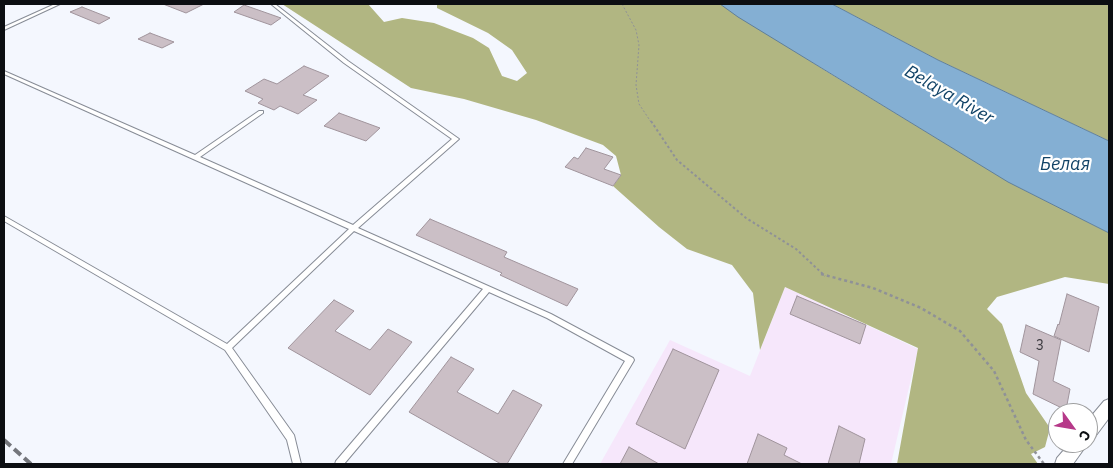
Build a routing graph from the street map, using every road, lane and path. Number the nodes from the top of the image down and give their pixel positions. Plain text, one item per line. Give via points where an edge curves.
1 (58, 4) edge
2 (274, 4) edge
3 (622, 4) edge
4 (4, 29) edge
5 (4, 72) edge
6 (261, 112) dead end
7 (196, 158) junction
8 (4, 218) edge
9 (354, 228) junction
10 (488, 288) junction
11 (228, 348) junction
12 (1109, 406) edge
13 (1098, 420) edge
14 (1072, 453) edge
15 (297, 464) edge
16 (339, 464) edge
17 (567, 464) edge
18 (1044, 464) edge
19 (1063, 464) edge

1 - 4 lane
2 - 9 lane via 346,62 456,139
3 - 18 path via 636,30 639,44 636,85 639,104 677,160 746,218 796,249 822,275 873,288 922,308 960,331 994,371 1026,440
5 - 7 lane
6 - 7 lane
7 - 9 lane
8 - 11 lane
9 - 10 lane
9 - 11 lane
10 - 16 lane
10 - 17 lane via 549,316 630,360
11 - 15 lane via 291,438
12 - 13 street
14 - 19 street

